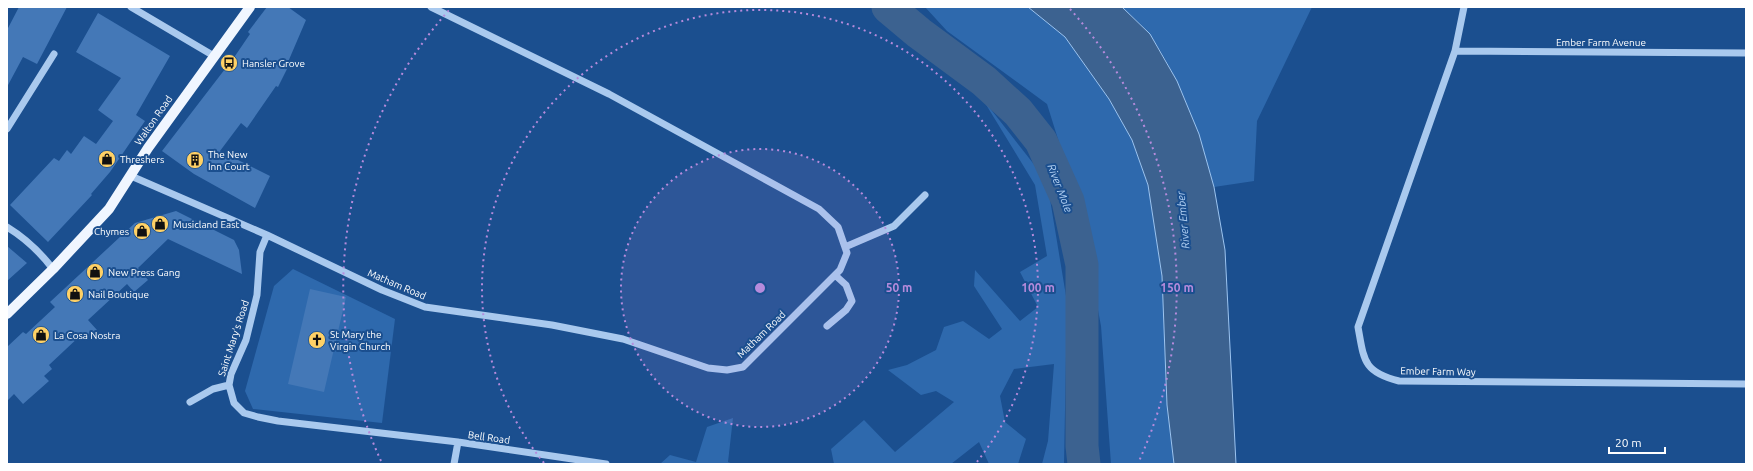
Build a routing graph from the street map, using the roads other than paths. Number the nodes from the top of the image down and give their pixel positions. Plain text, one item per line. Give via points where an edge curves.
1 (250, 7) edge
2 (431, 7) edge
3 (1464, 7) edge
4 (136, 8) edge
5 (1455, 52) junction
6 (1746, 53) edge
7 (54, 54) dead end
8 (214, 56) junction
9 (7, 129) edge
10 (131, 176) junction
11 (925, 195) dead end
12 (7, 227) edge
13 (267, 235) junction
14 (845, 248) junction
15 (53, 269) junction
16 (835, 275) junction
17 (7, 314) edge
18 (827, 326) dead end
19 (1746, 384) edge
20 (229, 386) junction
21 (190, 402) dead end
22 (369, 432) joint
23 (458, 442) junction
24 (454, 464) edge
25 (606, 464) edge

1 - 8 main road, Walton Road
2 - 14 street, Matham Road via 609,94 819,209 838,227
3 - 5 street, Ember Farm Way
4 - 8 street
5 - 6 street, Ember Farm Avenue
5 - 19 street, Ember Farm Way via 1358,327 1364,360 1381,376 1400,381
7 - 9 street
8 - 10 main road, Walton Road
10 - 13 street, Matham Road
10 - 15 main road, Walton Road via 109,209
11 - 14 street via 894,226
12 - 15 street via 42,255
13 - 16 street, Matham Road via 382,290 424,307 552,325 623,339 708,368 727,370 743,366
13 - 20 street, Saint Mary's Road via 260,252 257,295 246,340 231,374
14 - 16 street, Matham Road via 847,253
15 - 17 main road, Walton Road
16 - 18 street via 846,285 852,301 846,310
20 - 21 street via 213,389
20 - 22 street, Saint Mary's Road via 234,403 250,416
22 - 23 street, Bell Road
23 - 24 street
23 - 25 street, Bell Road

